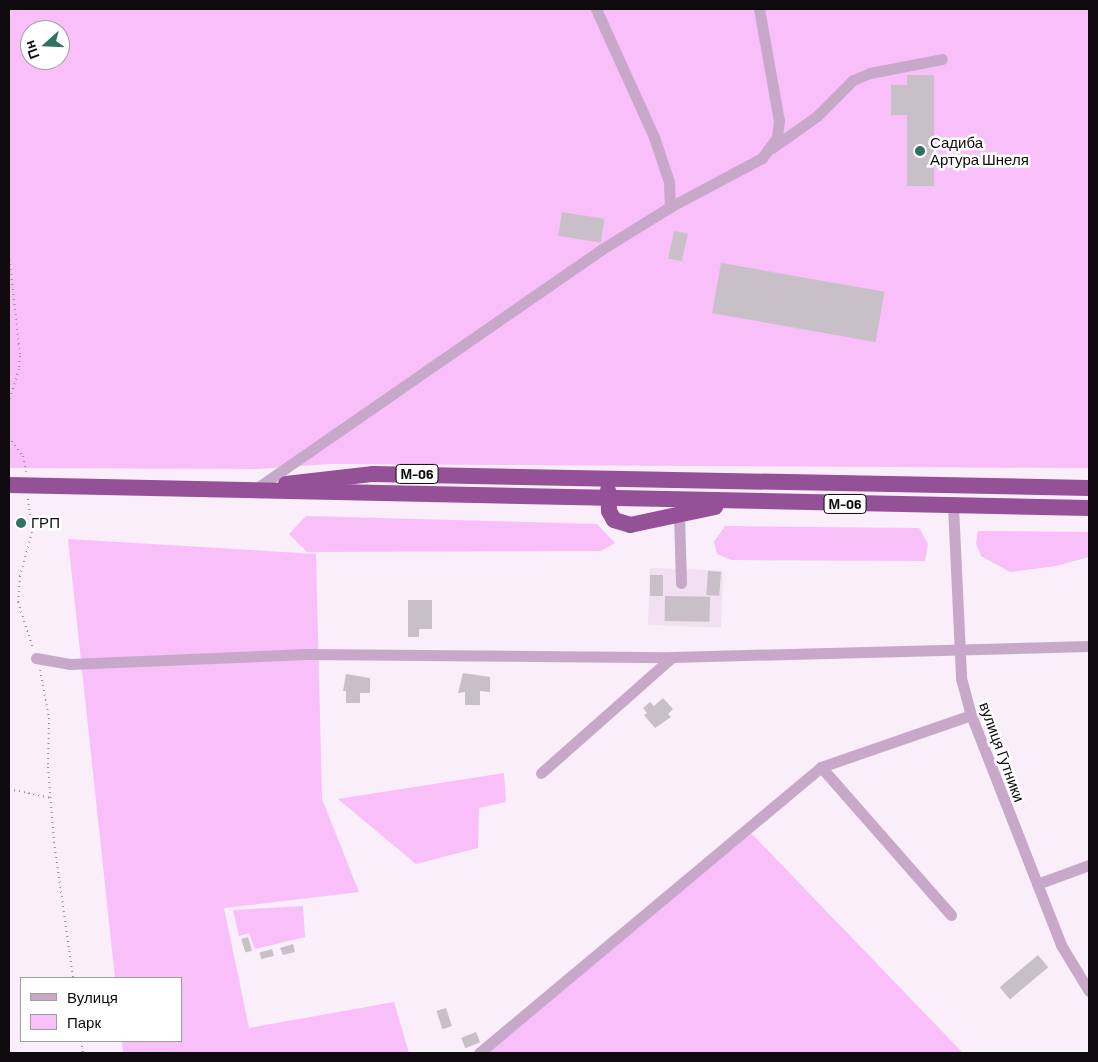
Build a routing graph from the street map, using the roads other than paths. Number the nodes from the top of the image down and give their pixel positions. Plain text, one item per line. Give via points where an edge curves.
1 (596, 9) edge
2 (759, 9) edge
3 (942, 59) dead end
4 (771, 149) junction
5 (670, 207) junction
6 (609, 478) junction
7 (9, 485) edge
8 (257, 488) junction
9 (1089, 488) edge
10 (227, 491) junction
11 (608, 499) junction
12 (737, 502) junction
13 (953, 506) junction
14 (1089, 508) edge
15 (679, 516) junction
16 (681, 583) dead end
17 (1089, 646) edge
18 (960, 652) junction
19 (672, 657) junction
20 (36, 658) road end
21 (971, 715) junction
22 (820, 767) junction
23 (541, 773) dead end
24 (1089, 865) edge
25 (1037, 884) junction
26 (951, 914) dead end
27 (1089, 991) edge
28 (479, 1053) edge

1 - 5 street via 654,137 669,182
2 - 4 street via 779,122
3 - 4 street via 870,73 853,80 817,116
4 - 5 street via 731,177
5 - 8 street via 599,251
6 - 8 highway, М-06 via 373,474
6 - 9 highway, М-06
6 - 11 highway
7 - 10 highway, М-06
8 - 10 highway, М-06
10 - 11 highway, М-06
11 - 12 highway, М-06
11 - 15 highway via 609,511 621,523 640,525
12 - 13 highway, М-06
12 - 15 highway
13 - 14 highway, М-06
13 - 18 street, вулиця Гутники
15 - 16 street
17 - 18 street
18 - 19 street
18 - 21 street, вулиця Гутники via 961,678
19 - 20 street via 306,654 70,664
19 - 23 street
21 - 22 street
21 - 25 street, вулиця Гутники
22 - 26 street
22 - 28 street
24 - 25 street
25 - 27 street, вулиця Гутники via 1061,945

